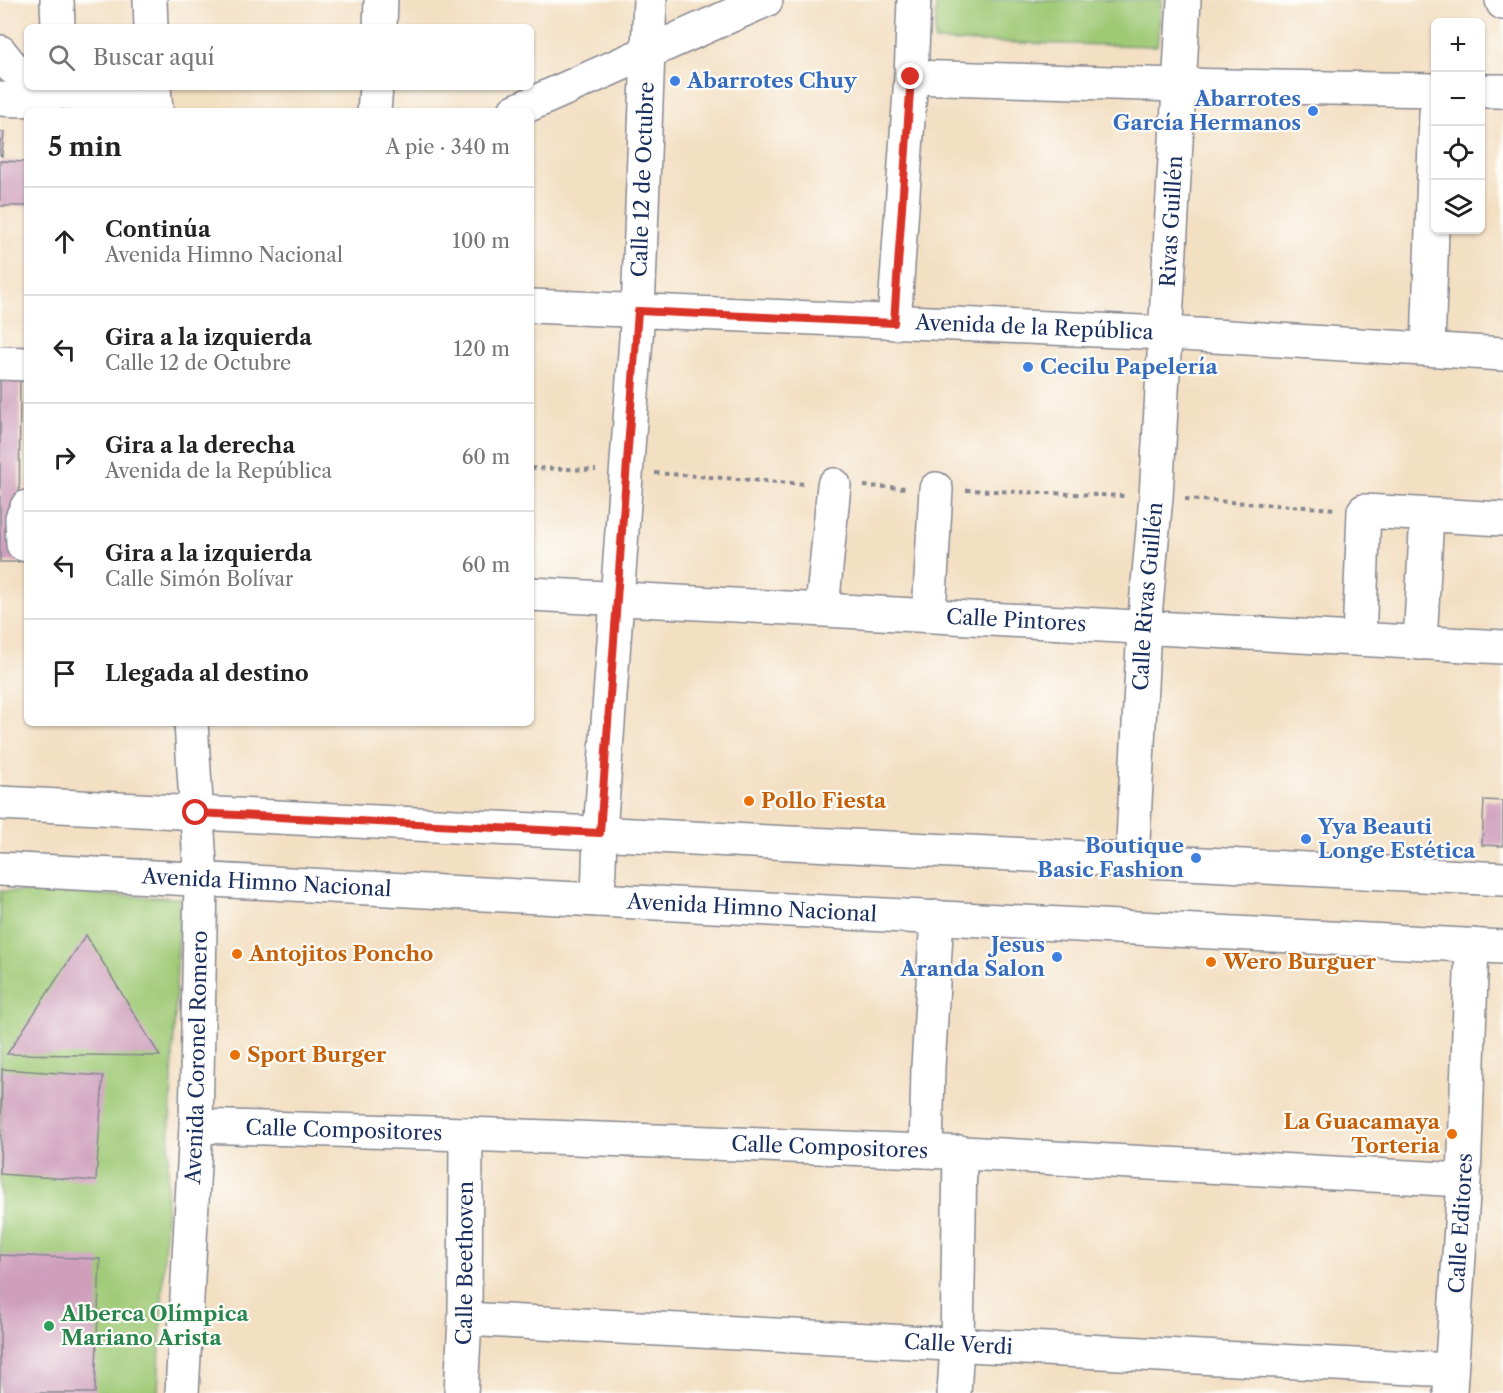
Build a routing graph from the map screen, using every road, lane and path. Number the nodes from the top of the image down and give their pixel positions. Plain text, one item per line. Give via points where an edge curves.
1 (57, 0) edge
2 (150, 0) edge
3 (381, 0) edge
4 (650, 0) edge
5 (766, 0) edge
6 (914, 0) edge
7 (1184, 0) edge
8 (58, 24) edge
9 (151, 24) edge
10 (380, 24) edge
11 (0, 52) edge
12 (649, 52) junction
13 (24, 75) edge
14 (911, 77) junction
15 (1179, 85) junction
16 (54, 90) edge
17 (63, 90) edge
18 (376, 90) edge
19 (1431, 90) edge
20 (1485, 91) edge
21 (1503, 91) edge
22 (0, 99) edge
23 (155, 102) edge
24 (374, 108) edge
25 (522, 108) edge
26 (1436, 126) edge
27 (534, 306) edge
28 (638, 311) junction
29 (894, 323) junction
30 (1165, 333) junction
31 (1428, 348) junction
32 (1503, 354) edge
33 (0, 363) edge
34 (24, 364) edge
35 (834, 485) dead end
36 (936, 489) dead end
37 (24, 514) edge
38 (1427, 515) junction
39 (1503, 519) edge
40 (24, 544) edge
41 (534, 594) edge
42 (617, 598) junction
43 (822, 609) junction
44 (929, 615) junction
45 (1144, 627) junction
46 (1359, 639) junction
47 (1420, 643) junction
48 (1503, 646) edge
49 (191, 726) edge
50 (0, 803) edge
51 (196, 813) junction
52 (600, 833) junction
53 (1132, 860) junction
54 (0, 869) edge
55 (1503, 879) edge
56 (201, 880) junction
57 (598, 900) junction
58 (937, 918) junction
59 (1487, 946) edge
60 (196, 1126) junction
61 (466, 1134) junction
62 (926, 1151) junction
63 (960, 1152) junction
64 (1464, 1180) junction
65 (465, 1319) junction
66 (957, 1346) junction
67 (1451, 1382) edge
68 (182, 1393) edge
69 (461, 1393) edge
70 (954, 1393) edge

1 - 8 street
2 - 9 street
3 - 10 street
4 - 12 street, Calle 12 de Octubre
5 - 12 street
6 - 14 street
7 - 15 street, Rivas Guillén
11 - 13 street
12 - 25 street
12 - 28 street, Calle 12 de Octubre
14 - 15 street
14 - 29 street
15 - 19 street
15 - 30 street, Rivas Guillén
16 - 22 street via 46,99
17 - 23 street
18 - 24 street
20 - 21 street
26 - 31 street
27 - 28 street, Avenida de la República
28 - 29 street, Avenida de la República
28 - 42 street, Calle 12 de Octubre
29 - 30 street, Avenida de la República
30 - 31 street, Avenida de la República
30 - 45 street, Calle Rivas Guillén
31 - 32 street, Avenida de la República
33 - 34 street
35 - 43 street
36 - 44 street
37 - 40 street
38 - 39 street
38 - 46 street via 1364,511
38 - 47 street
41 - 42 street, Calle Pintores
42 - 43 street, Calle Pintores
42 - 52 street, Calle 12 de Octubre
43 - 44 street, Calle Pintores
44 - 45 street, Calle Pintores
45 - 46 street, Calle Pintores
45 - 53 street, Calle Rivas Guillén
46 - 47 street, Calle Pintores
47 - 48 street, Calle Pintores
49 - 51 street, Avenida Coronel Romero
50 - 51 street
51 - 52 street
51 - 56 street, Avenida Coronel Romero
52 - 53 street
52 - 57 street, Calle 12 de Octubre
53 - 55 street
54 - 56 street, Avenida Himno Nacional
56 - 57 street, Avenida Himno Nacional
56 - 60 street, Avenida Coronel Romero
57 - 58 street, Avenida Himno Nacional
58 - 59 street, Avenida Himno Nacional
58 - 62 street
59 - 64 street, Calle Editores
60 - 61 street, Calle Compositores
60 - 68 street, Avenida Coronel Romero
61 - 62 street, Calle Compositores
61 - 65 street, Calle Beethoven
62 - 63 street, Calle Compositores
63 - 64 street, Calle Compositores
63 - 66 street
64 - 67 street, Calle Editores
65 - 66 street, Calle Verdi
65 - 69 street, Calle Beethoven
66 - 67 street, Calle Verdi
66 - 70 street

